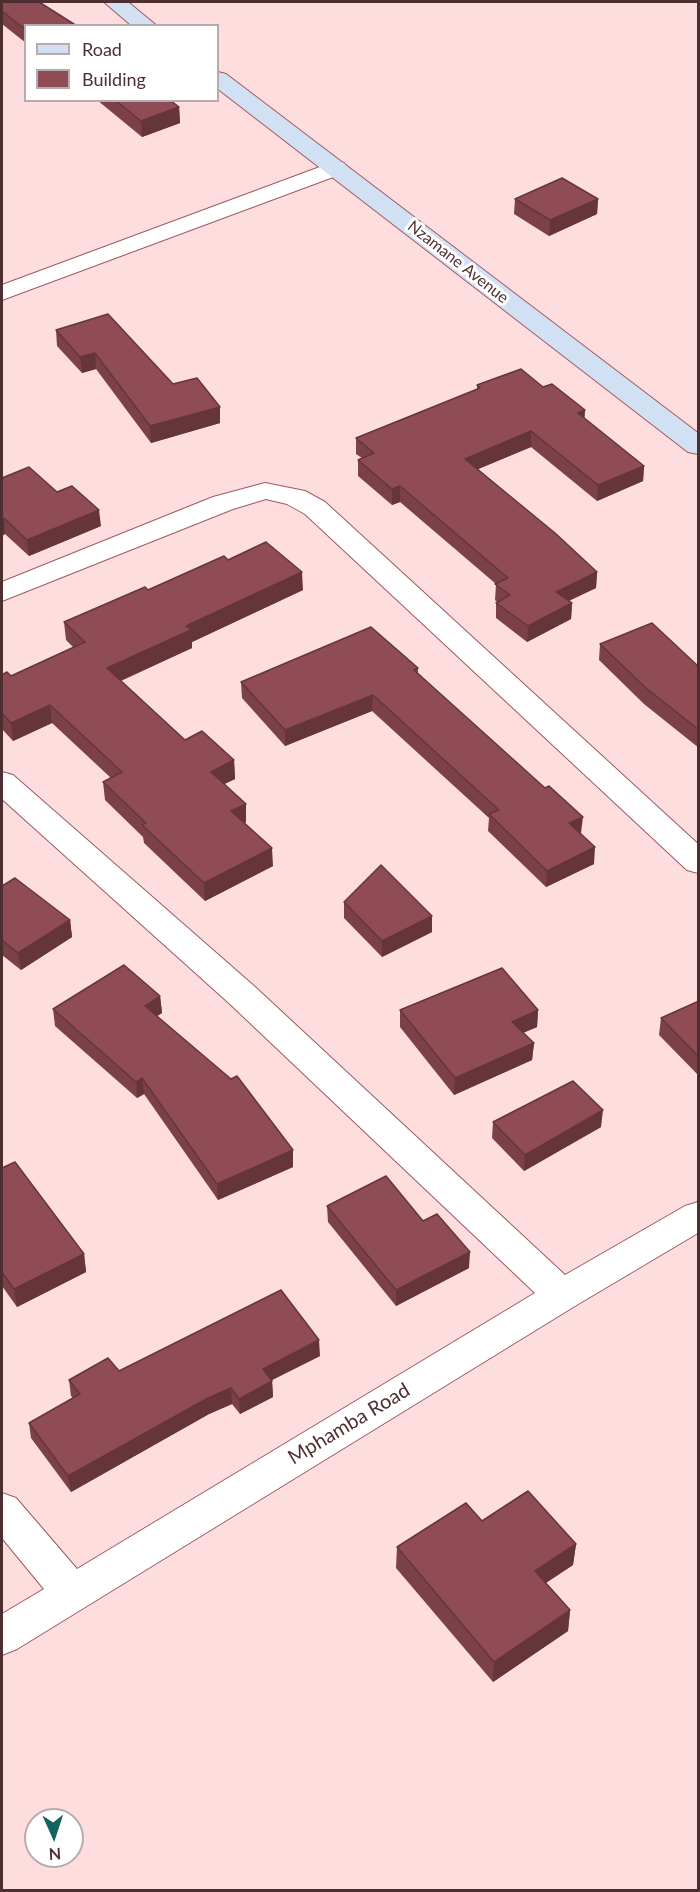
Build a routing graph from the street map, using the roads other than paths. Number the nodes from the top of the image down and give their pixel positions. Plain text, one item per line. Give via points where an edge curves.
1 (115, 2) edge
2 (143, 24) edge
3 (219, 80) edge
4 (336, 168) junction
5 (3, 290) edge
6 (699, 446) edge
7 (2, 592) edge
8 (2, 782) edge
9 (699, 862) edge
10 (699, 1216) edge
11 (562, 1294) junction
12 (2, 1510) edge
13 (72, 1592) junction
14 (2, 1636) edge

1 - 2 street
3 - 4 street, Nzamane Avenue
4 - 5 street
4 - 6 street, Nzamane Avenue
7 - 9 street via 223,503 265,491 296,497 323,516
8 - 11 street via 242,995
10 - 11 street, Mphamba Road
11 - 13 street, Mphamba Road
12 - 13 street
13 - 14 street, Mphamba Road

